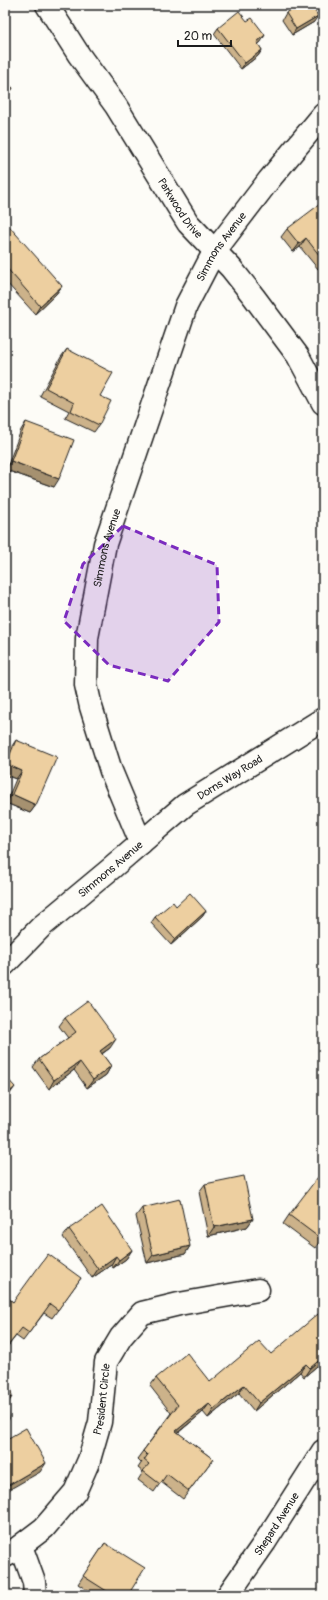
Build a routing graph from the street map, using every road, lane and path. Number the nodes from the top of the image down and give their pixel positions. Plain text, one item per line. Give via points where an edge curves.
1 (47, 5) edge
2 (323, 115) edge
3 (214, 252) junction
4 (323, 403) edge
5 (323, 719) edge
6 (141, 843) junction
7 (5, 964) edge
8 (258, 1290) dead end
9 (323, 1451) edge
10 (13, 1551) edge
11 (35, 1595) edge
12 (228, 1595) edge

1 - 3 street, Parkwood Drive via 116,106 188,223
2 - 3 street, Simmons Avenue
3 - 4 street, Parkwood Drive via 231,268 298,356
3 - 6 street, Simmons Avenue via 186,306 105,544 87,638 86,685 90,707 111,771
5 - 6 street, Dorns Way Road via 185,805
6 - 7 street, Simmons Avenue via 42,926
8 - 10 street, President Circle via 142,1313 121,1337 106,1362 100,1422 89,1460 75,1492 44,1528
9 - 12 street, Shepard Avenue
10 - 11 street via 34,1582

